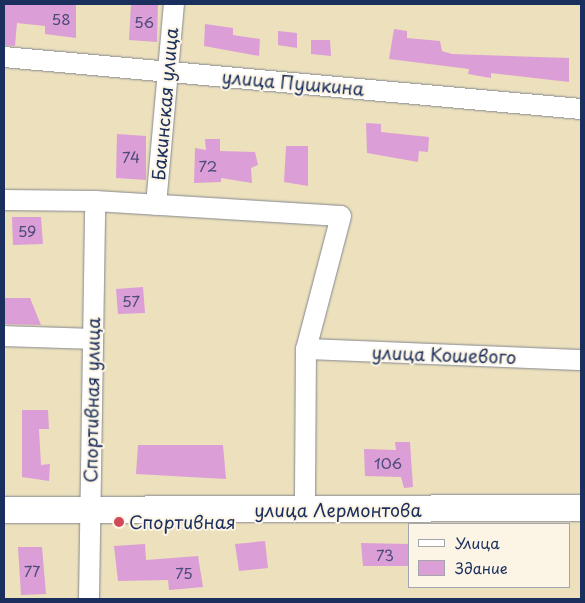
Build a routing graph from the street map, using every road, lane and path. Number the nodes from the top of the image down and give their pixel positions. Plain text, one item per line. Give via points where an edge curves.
1 (174, 4) edge
2 (4, 57) edge
3 (168, 72) junction
4 (581, 110) edge
5 (4, 200) edge
6 (95, 201) junction
7 (156, 205) junction
8 (4, 336) edge
9 (93, 339) junction
10 (306, 349) junction
11 (581, 360) edge
12 (581, 508) edge
13 (4, 510) edge
14 (305, 510) junction
15 (90, 511) junction
16 (89, 599) edge

1 - 3 street, Бакинская улица
2 - 3 street, улица Пушкина
3 - 4 street, улица Пушкина
3 - 7 street, Бакинская улица
5 - 6 street
6 - 7 street
6 - 9 street, Спортивная улица
7 - 10 street via 341,216
8 - 9 street
9 - 15 street, Спортивная улица
10 - 11 street, улица Кошевого
10 - 14 street
12 - 14 street, улица Лермонтова
13 - 15 street, улица Лермонтова
14 - 15 street, улица Лермонтова
15 - 16 street, Спортивная улица

